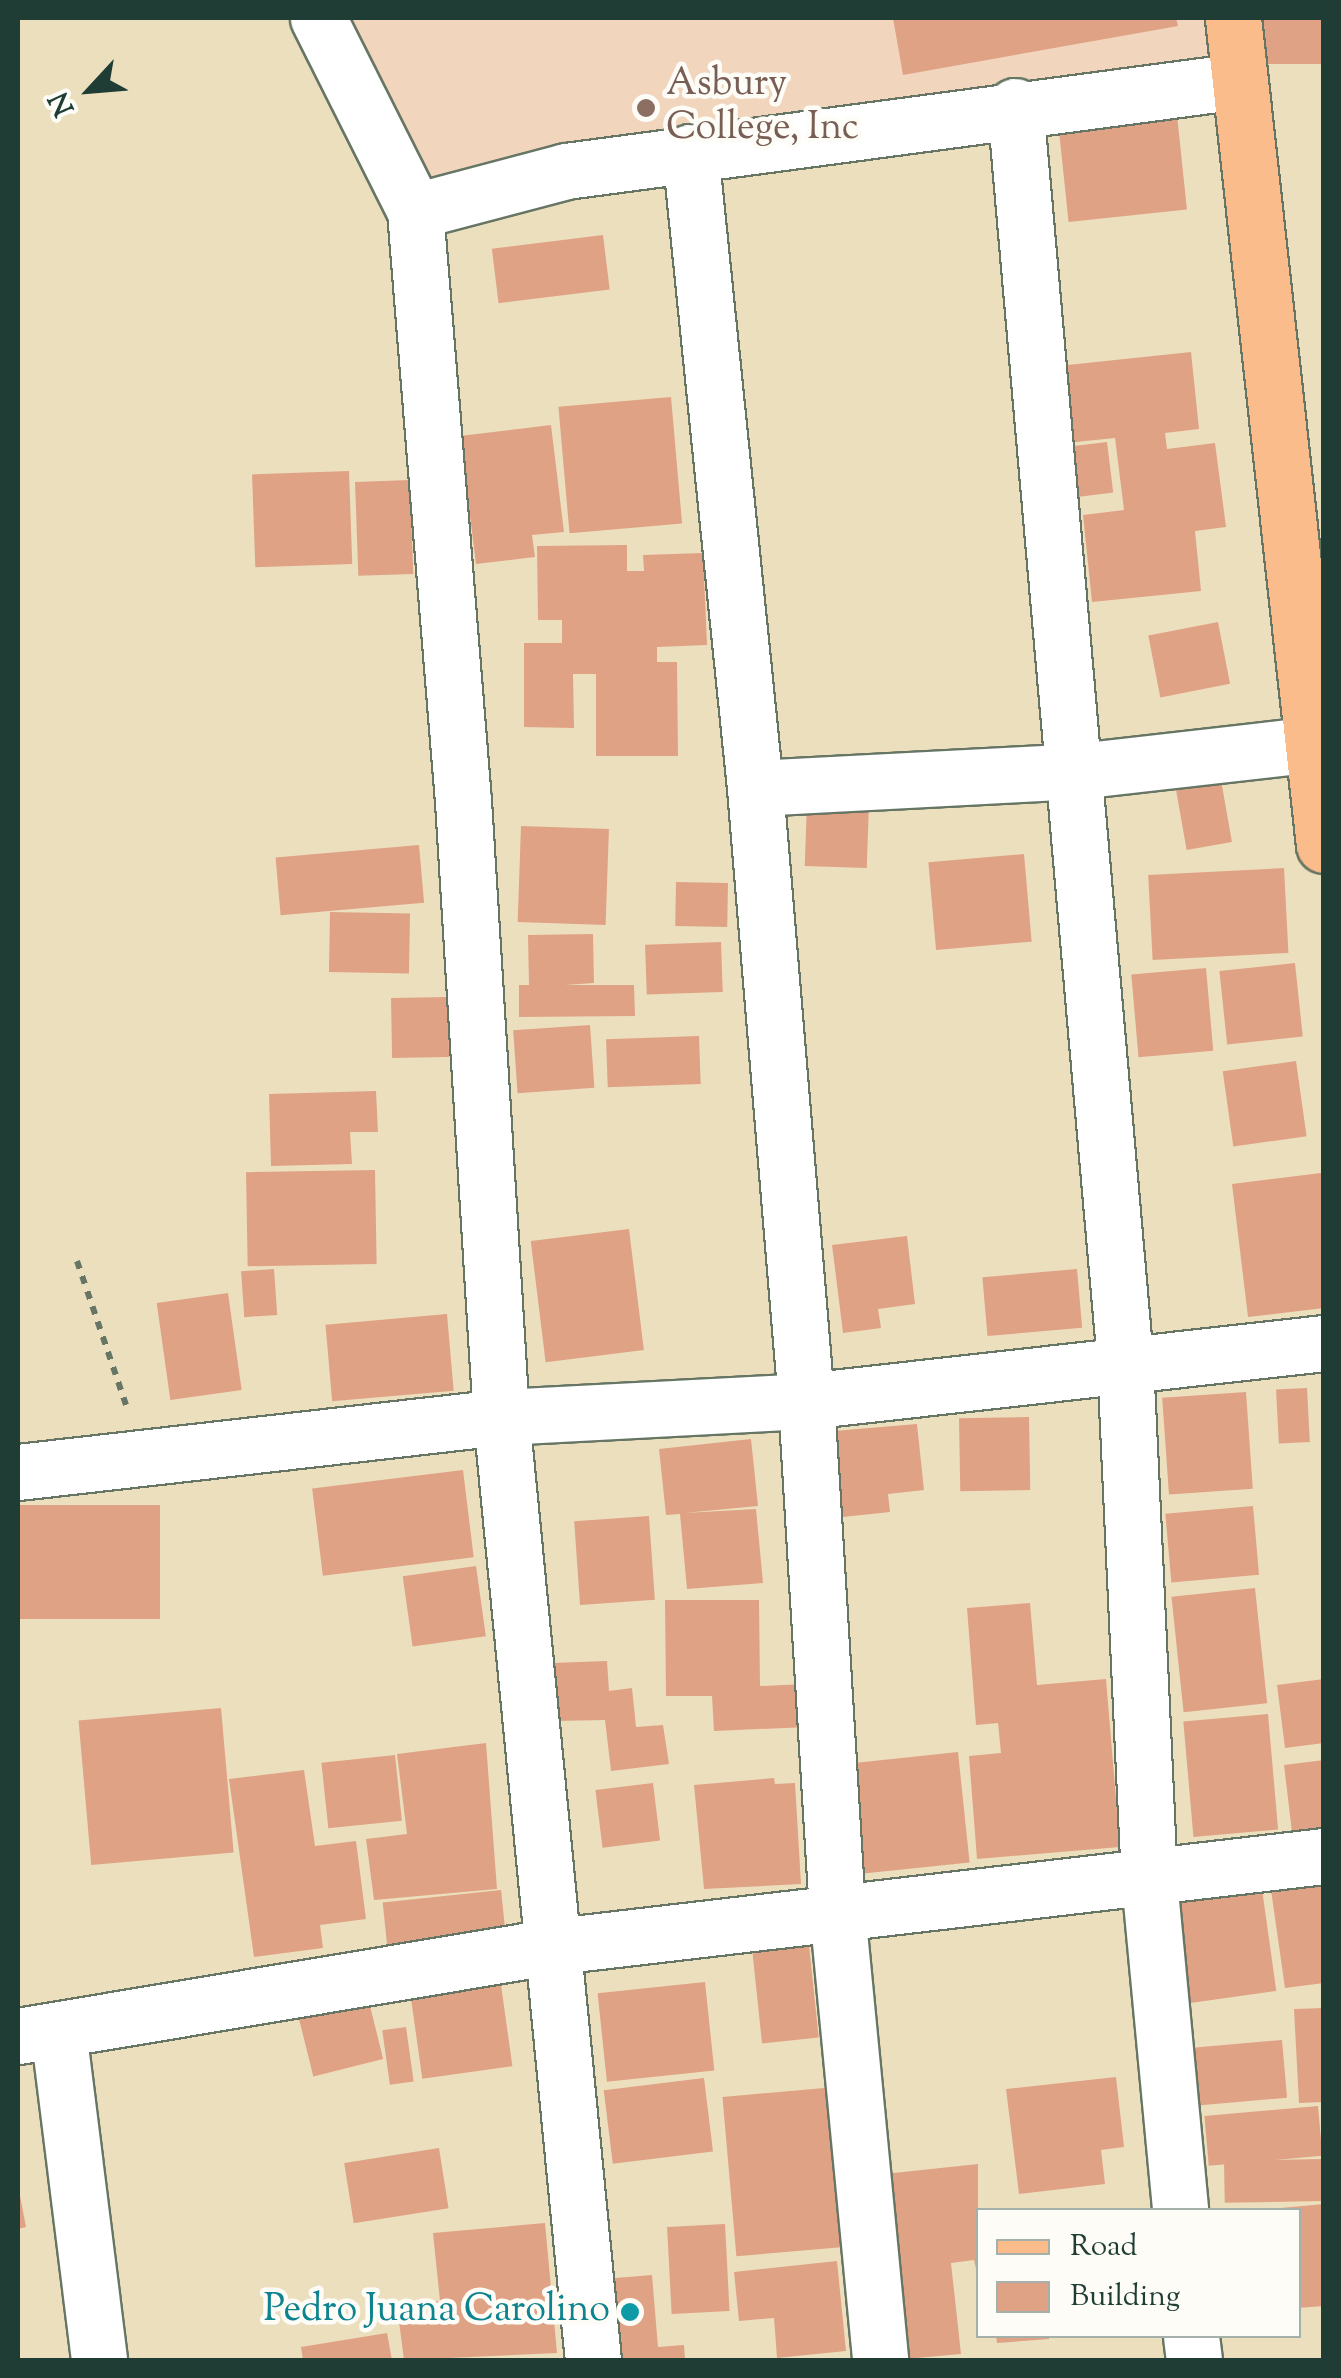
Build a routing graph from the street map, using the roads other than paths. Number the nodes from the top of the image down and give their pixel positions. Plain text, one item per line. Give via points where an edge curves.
1 (318, 18) edge
2 (1233, 18) edge
3 (1240, 80) junction
4 (1015, 106) junction
5 (690, 152) junction
6 (416, 212) junction
7 (1318, 744) edge
8 (1078, 771) junction
9 (756, 788) junction
10 (1324, 845) edge
11 (1324, 1343) edge
12 (1125, 1361) junction
13 (806, 1401) junction
14 (501, 1417) junction
15 (18, 1472) edge
16 (1324, 1856) edge
17 (1149, 1880) junction
18 (837, 1911) junction
19 (548, 1947) junction
20 (38, 2033) edge
21 (1180, 2208) edge
22 (99, 2360) edge
23 (593, 2360) edge
24 (880, 2360) edge

1 - 6 street
2 - 3 main road
3 - 4 street
3 - 7 main road
4 - 5 street
4 - 8 street
5 - 6 street via 566,170
5 - 9 street
6 - 14 street
7 - 8 street
7 - 10 main road
8 - 9 street
8 - 12 street
9 - 13 street
11 - 12 street
12 - 13 street
12 - 17 street
13 - 14 street
13 - 18 street
14 - 15 street
14 - 19 street
16 - 17 street
17 - 18 street
17 - 21 street
18 - 19 street
18 - 24 street
19 - 20 street
19 - 23 street
20 - 22 street

